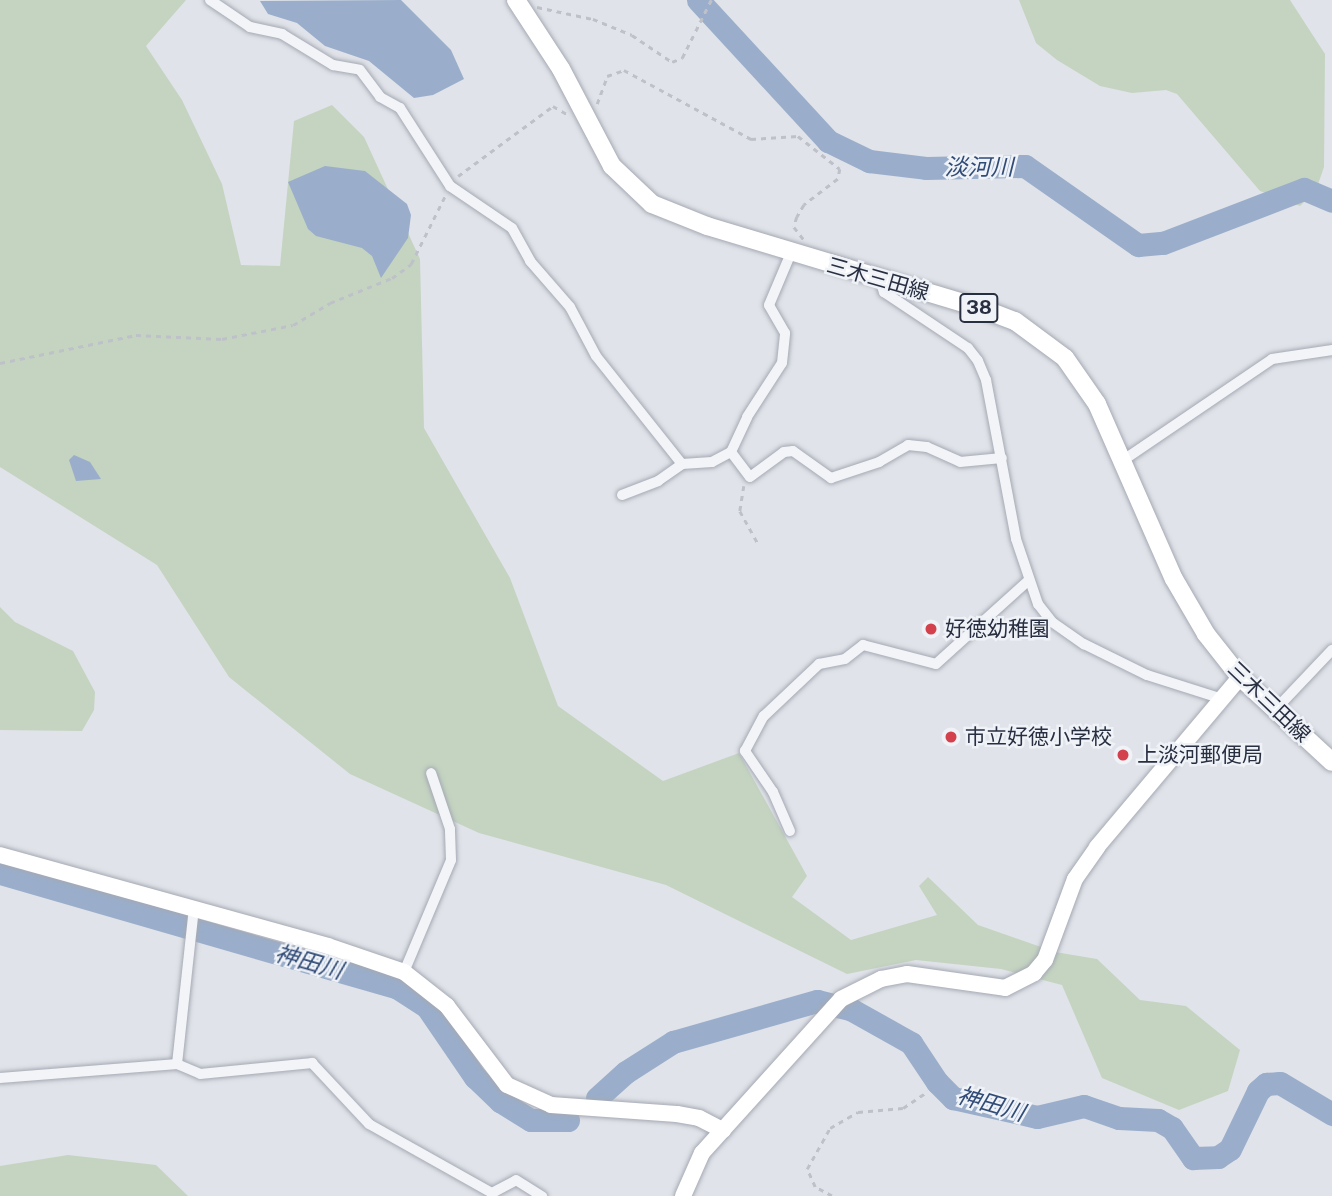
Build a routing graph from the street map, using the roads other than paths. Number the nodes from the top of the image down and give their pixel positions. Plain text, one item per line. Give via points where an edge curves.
1 (209, 0) edge
2 (517, 1) edge
3 (791, 253) junction
4 (880, 280) junction
5 (1332, 350) edge
6 (731, 452) junction
7 (1002, 458) junction
8 (1122, 461) junction
9 (682, 464) junction
10 (622, 495) dead end
11 (1028, 581) junction
12 (1332, 650) edge
13 (1240, 677) junction
14 (1219, 698) junction
15 (1275, 710) junction
16 (1332, 762) edge
17 (431, 773) dead end
18 (790, 831) dead end
19 (0, 855) edge
20 (193, 914) junction
21 (404, 972) junction
22 (177, 1064) junction
23 (0, 1078) edge
24 (723, 1130) junction
25 (542, 1196) edge
26 (683, 1196) edge

1 - 9 street via 250,27 282,34 333,65 360,70 380,97 400,108 450,186 512,228 530,261 570,307 596,356
2 - 3 main road, 三木三田線 / 38 via 612,166 652,204
3 - 4 main road, 三木三田線 / 38
3 - 6 street via 769,305 785,333 782,363 747,417
4 - 7 street via 884,292 968,348 978,361
4 - 8 main road, 三木三田線 / 38 via 982,309 1043,339 1082,379
5 - 8 street via 1272,359
6 - 7 street via 750,477 784,452 793,451 831,478 879,462 908,445 927,447 960,462
6 - 9 street via 712,462
7 - 11 street
8 - 13 main road, 三木三田線 / 38 via 1189,607
9 - 10 street via 658,481
11 - 14 street via 1052,622 1084,644 1147,675
11 - 18 street via 936,664 863,645 845,659 819,664 764,716 745,751 773,792
12 - 15 street
13 - 14 street
13 - 15 main road, 三木三田線 / 38
14 - 24 street via 1075,879 1045,960 1024,982 994,987 906,974 881,979 841,999
15 - 16 main road, 三木三田線 / 38
17 - 21 street via 450,829 451,860
19 - 20 street
20 - 21 street
20 - 22 street
21 - 24 street via 447,1006 487,1063 507,1085 524,1094 551,1105 688,1116
22 - 23 street via 9,1081
22 - 25 street via 200,1074 312,1063 369,1124 492,1193 516,1180
24 - 26 street via 693,1167

